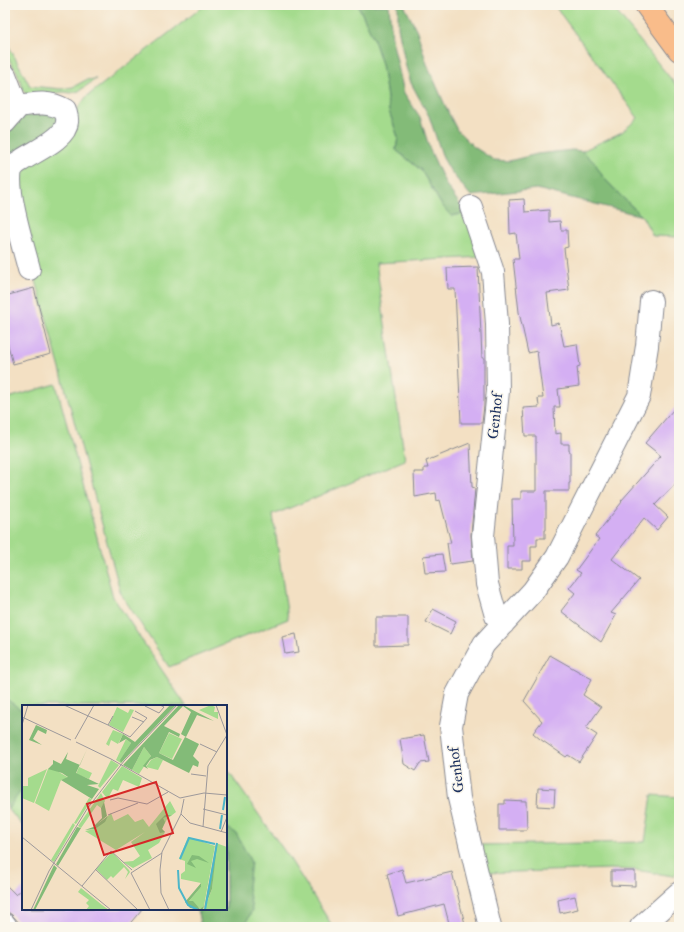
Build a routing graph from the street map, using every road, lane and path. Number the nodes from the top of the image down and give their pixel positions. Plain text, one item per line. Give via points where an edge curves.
1 (646, 5) edge
2 (679, 50) edge
3 (5, 75) edge
4 (19, 106) junction
5 (5, 122) edge
6 (471, 207) dead end
7 (29, 269) dead end
8 (651, 301) dead end
9 (503, 624) junction
10 (679, 893) edge
11 (490, 927) edge
12 (641, 927) edge

1 - 2 main road
3 - 4 street
4 - 5 street
4 - 7 street via 40,102 57,106 65,110 68,122 64,132 56,140 32,152 12,168 9,184
6 - 9 street, Genhof via 493,272 496,309 498,391 483,536 487,584 496,616
8 - 9 street, Genhof via 639,396 557,557 533,591
9 - 11 street, Genhof via 484,644 457,694 451,726 459,798
10 - 12 street

